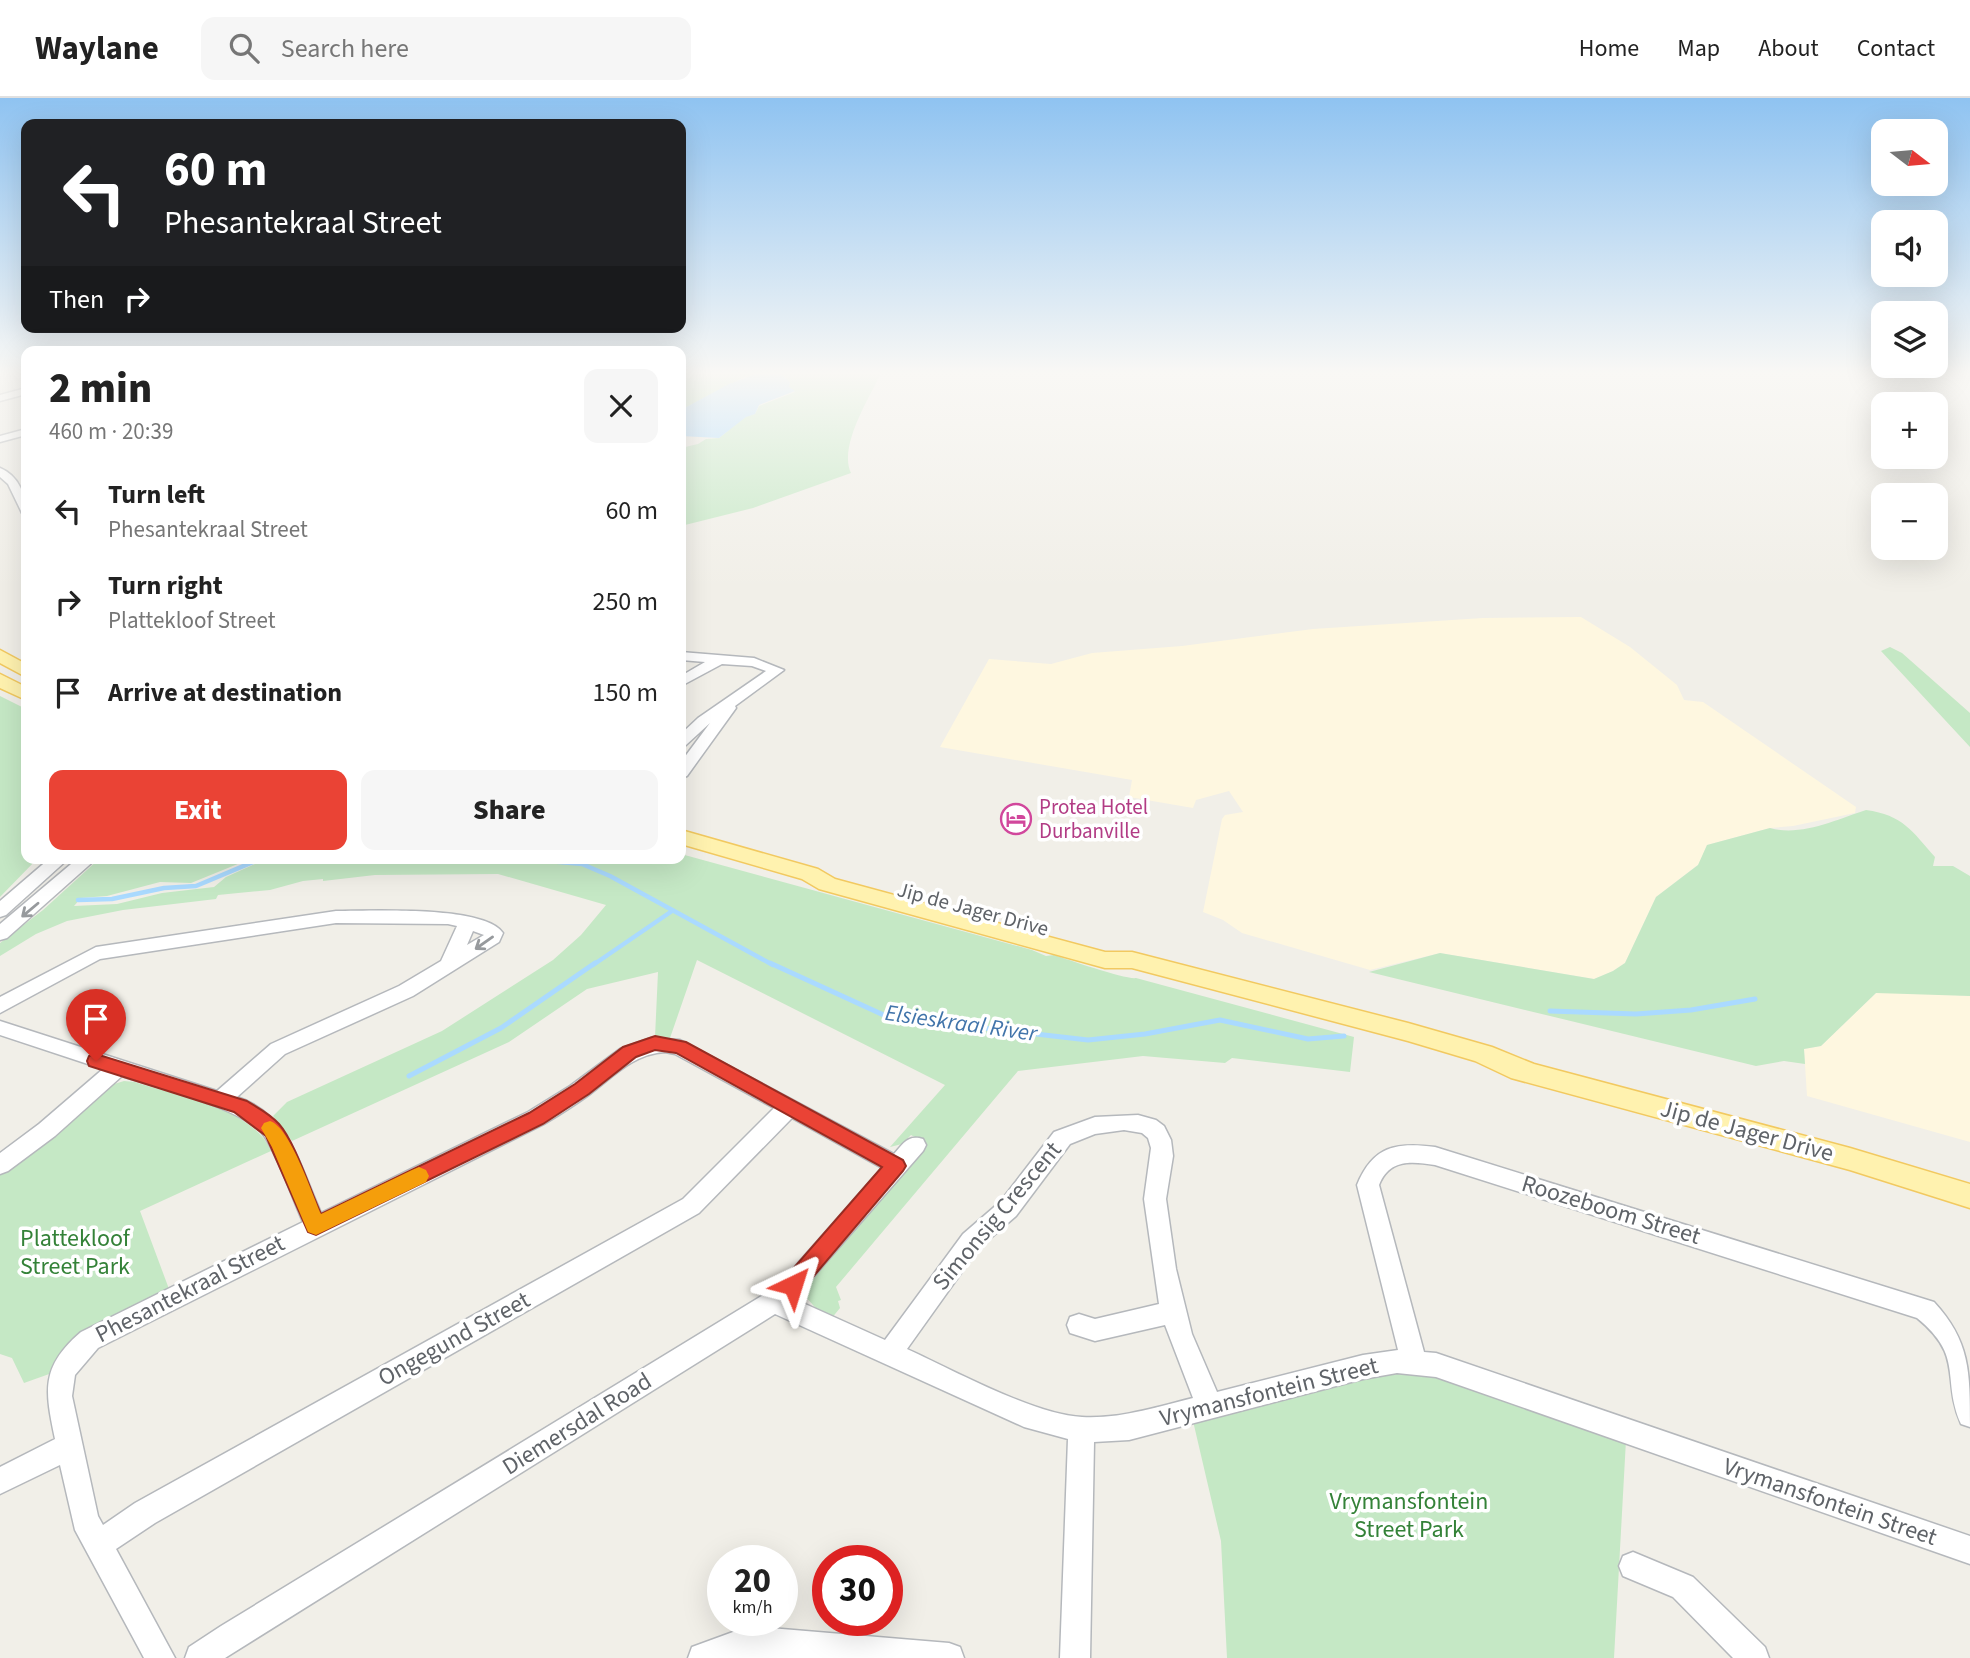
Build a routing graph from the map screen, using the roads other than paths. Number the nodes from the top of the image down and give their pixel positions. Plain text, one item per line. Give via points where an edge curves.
1 (0, 471) edge
2 (21, 480) edge
3 (13, 483) junction
4 (21, 500) edge
5 (0, 655) edge
6 (686, 656) edge
7 (720, 659) junction
8 (21, 669) edge
9 (686, 679) edge
10 (0, 680) edge
11 (21, 691) edge
12 (738, 698) junction
13 (686, 737) edge
14 (686, 766) edge
15 (686, 838) edge
16 (54, 864) edge
17 (82, 864) edge
18 (0, 911) edge
19 (468, 922) junction
20 (0, 934) edge
21 (448, 966) junction
22 (0, 1006) edge
23 (0, 1028) edge
24 (118, 1068) junction
25 (221, 1100) junction
26 (788, 1108) junction
27 (915, 1145) dead end
28 (0, 1165) edge
29 (896, 1166) junction
30 (1970, 1196) edge
31 (316, 1226) junction
32 (774, 1302) junction
33 (1173, 1312) junction
34 (1079, 1325) dead end
35 (890, 1354) junction
36 (1414, 1362) junction
37 (1209, 1405) junction
38 (1970, 1416) edge
39 (1081, 1430) junction
40 (69, 1446) junction
41 (0, 1481) edge
42 (98, 1544) junction
43 (1970, 1550) edge
44 (1633, 1566) dead end
45 (1751, 1657) edge
46 (160, 1658) edge
47 (201, 1658) edge
48 (703, 1658) edge
49 (949, 1658) edge
50 (1075, 1658) edge

1 - 3 street
2 - 3 street
3 - 4 street
5 - 8 main road
6 - 7 street
7 - 9 street
7 - 12 street via 778,670
10 - 11 main road
12 - 13 street
12 - 14 street
15 - 30 main road, Jip de Jager Drive via 810,874 827,884 1077,953 1132,960 1343,1016 1405,1040 1850,1159
16 - 18 street
17 -> 20 street
19 - 21 street
19 -> 21 street via 494,936
19 - 22 street via 439,917 344,916 105,952 84,958
21 - 25 street via 405,991 278,1049
23 - 24 street
24 - 25 street
24 - 28 street
25 - 31 street via 253,1113 274,1131
26 - 29 street, Phesantekraal Street
26 - 31 street, Phesantekraal Street via 680,1047 640,1046 536,1118
26 - 42 street, Ongegund Street via 691,1206 145,1513
27 - 29 street, Diemersdal Road
29 - 32 street, Diemersdal Road
31 - 40 street, Phesantekraal Street via 86,1342 65,1367 58,1387
32 - 35 street, Vrymansfontein Street
32 - 47 street, Diemersdal Road
33 - 34 street via 1095,1330
33 - 35 street, Simonsig Crescent via 1155,1200 1162,1165 1158,1133 1142,1123 1091,1125 1070,1131 1009,1209 971,1241
33 - 37 street, Simonsig Crescent
35 - 39 street, Vrymansfontein Street via 1033,1418
36 - 37 street, Vrymansfontein Street via 1363,1367
36 - 38 street, Roozeboom Street via 1368,1185 1377,1165 1404,1154 1435,1156 1925,1310 1956,1340
36 - 43 street, Vrymansfontein Street via 1456,1371
37 - 39 street, Vrymansfontein Street via 1129,1427
39 - 50 street
40 - 41 street
40 - 42 street, Phesantekraal Street via 85,1520
42 - 46 street, Phesantekraal Street
44 - 45 street via 1683,1587
48 - 49 street via 733,1647 770,1643

